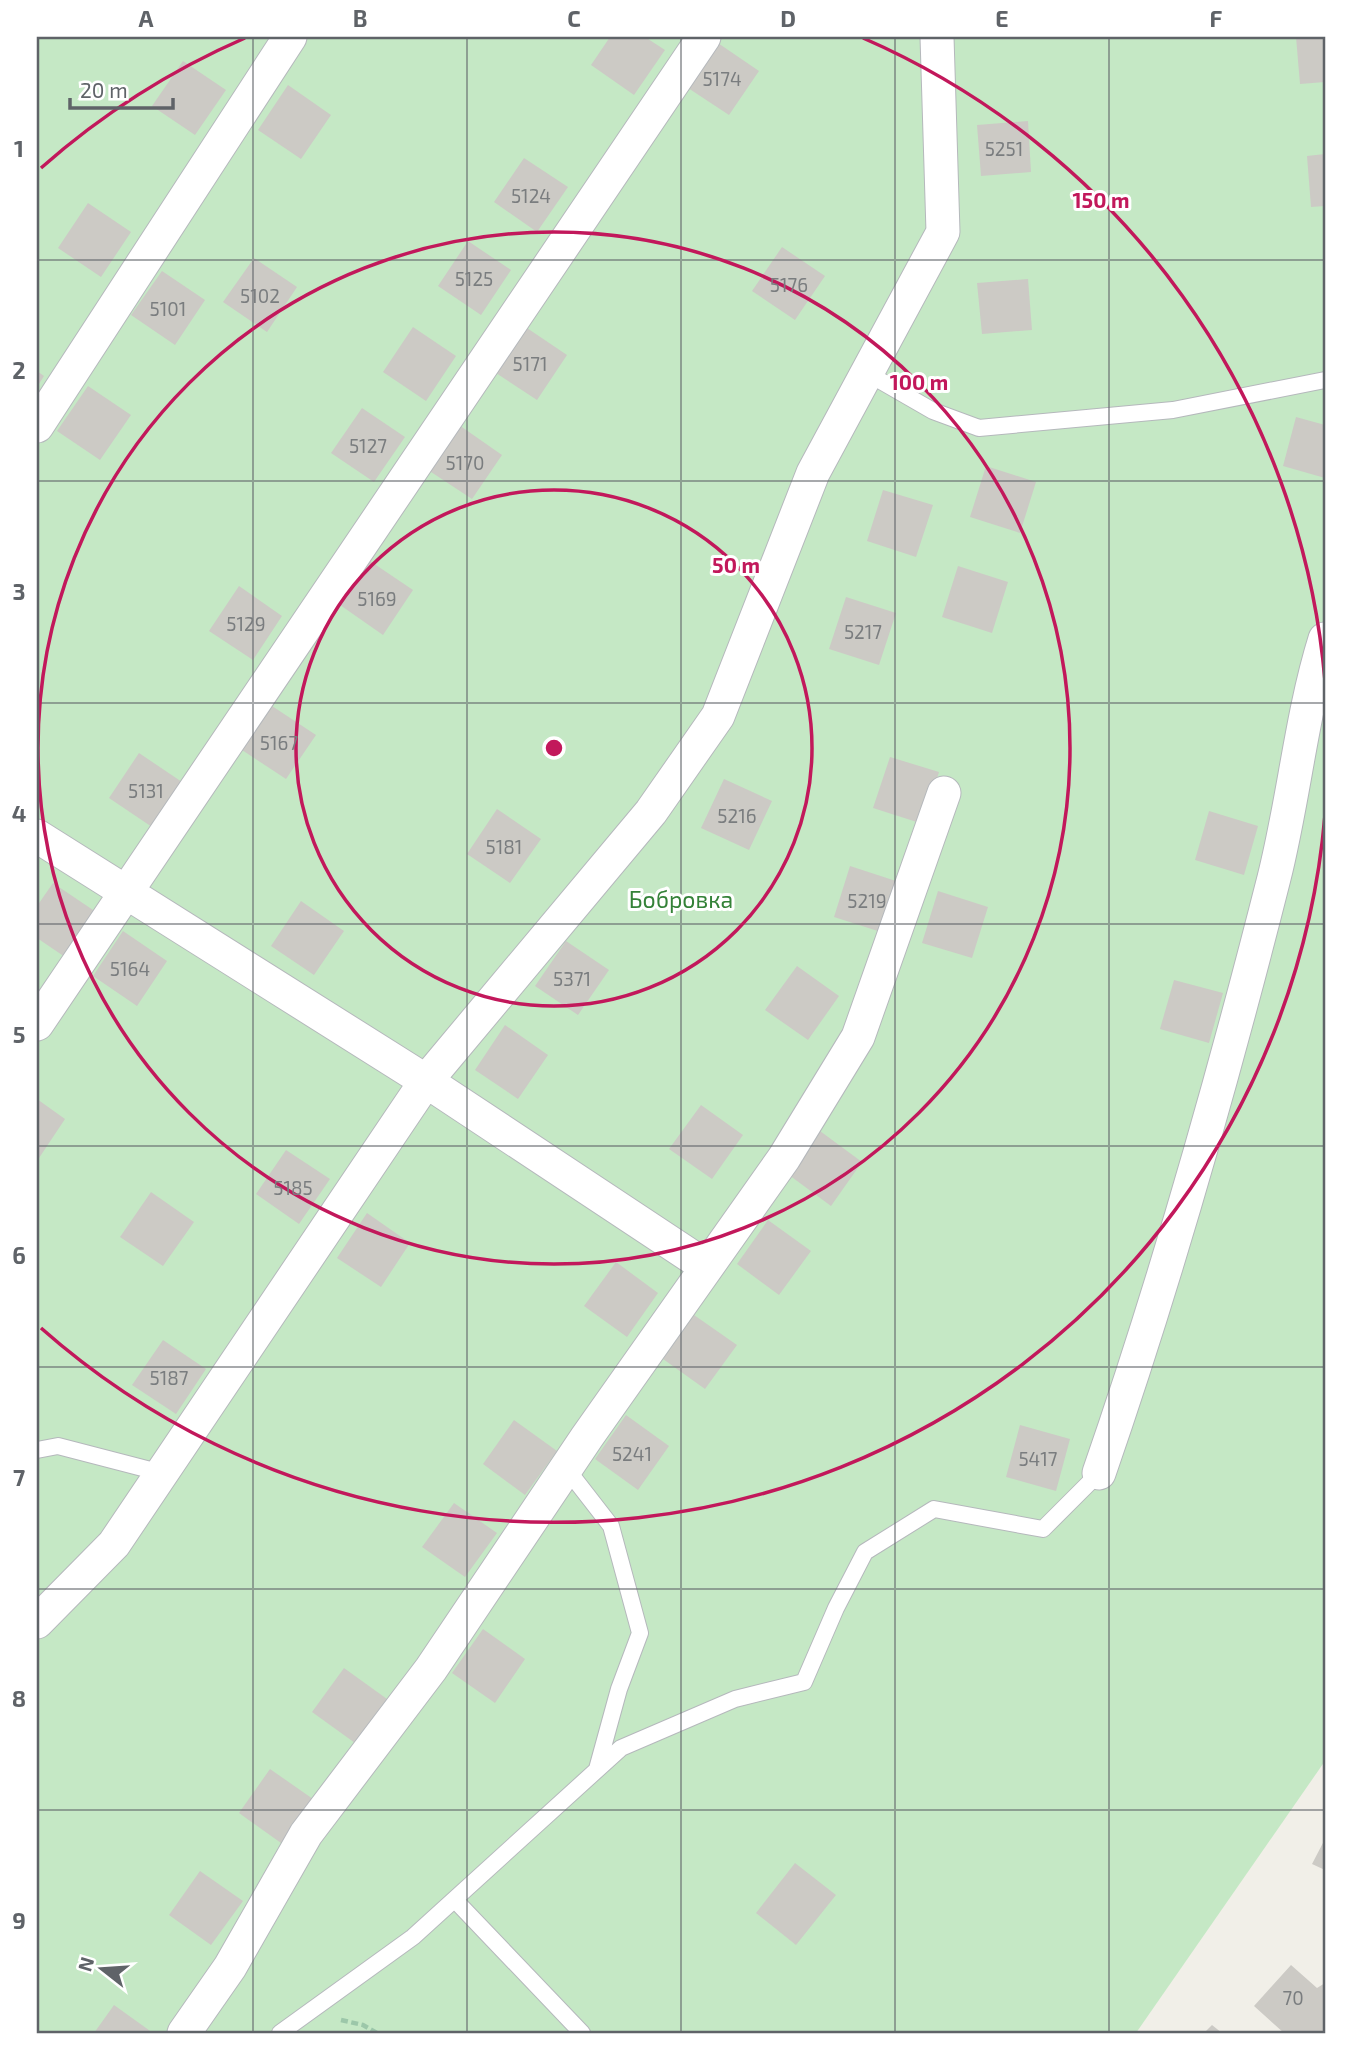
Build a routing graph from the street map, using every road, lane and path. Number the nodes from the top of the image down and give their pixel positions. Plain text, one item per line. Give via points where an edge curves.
1 (290, 37) edge
2 (704, 37) edge
3 (937, 37) edge
4 (867, 373) junction
5 (1325, 380) edge
6 (37, 426) edge
7 (1325, 639) edge
8 (944, 793) dead end
9 (37, 836) edge
10 (124, 893) junction
11 (37, 1024) edge
12 (426, 1081) junction
13 (707, 1267) junction
14 (37, 1450) edge
15 (566, 1468) junction
16 (1099, 1473) joint
17 (162, 1474) junction
18 (37, 1622) edge
19 (597, 1770) junction
20 (455, 1900) junction
21 (184, 2033) edge
22 (281, 2033) edge
23 (582, 2033) edge

1 - 6 street
2 - 10 street
3 - 4 street via 943,232
4 - 5 lane via 933,411 979,428 1173,410
4 - 12 street via 813,474 718,716 651,812
7 - 16 street via 1275,874 1207,1138
8 - 13 street via 858,1037 784,1158
9 - 10 street
10 - 11 street
10 - 12 street
12 - 13 street
12 - 17 street
13 - 15 street
14 - 17 lane via 58,1446
15 - 19 lane via 611,1526 639,1633
15 - 21 street via 431,1669 306,1834 230,1967
16 - 19 lane via 1043,1529 934,1509 865,1552 804,1682 735,1699 621,1748
17 - 18 street via 114,1544
19 - 20 lane
20 - 22 lane via 414,1937
20 - 23 lane

